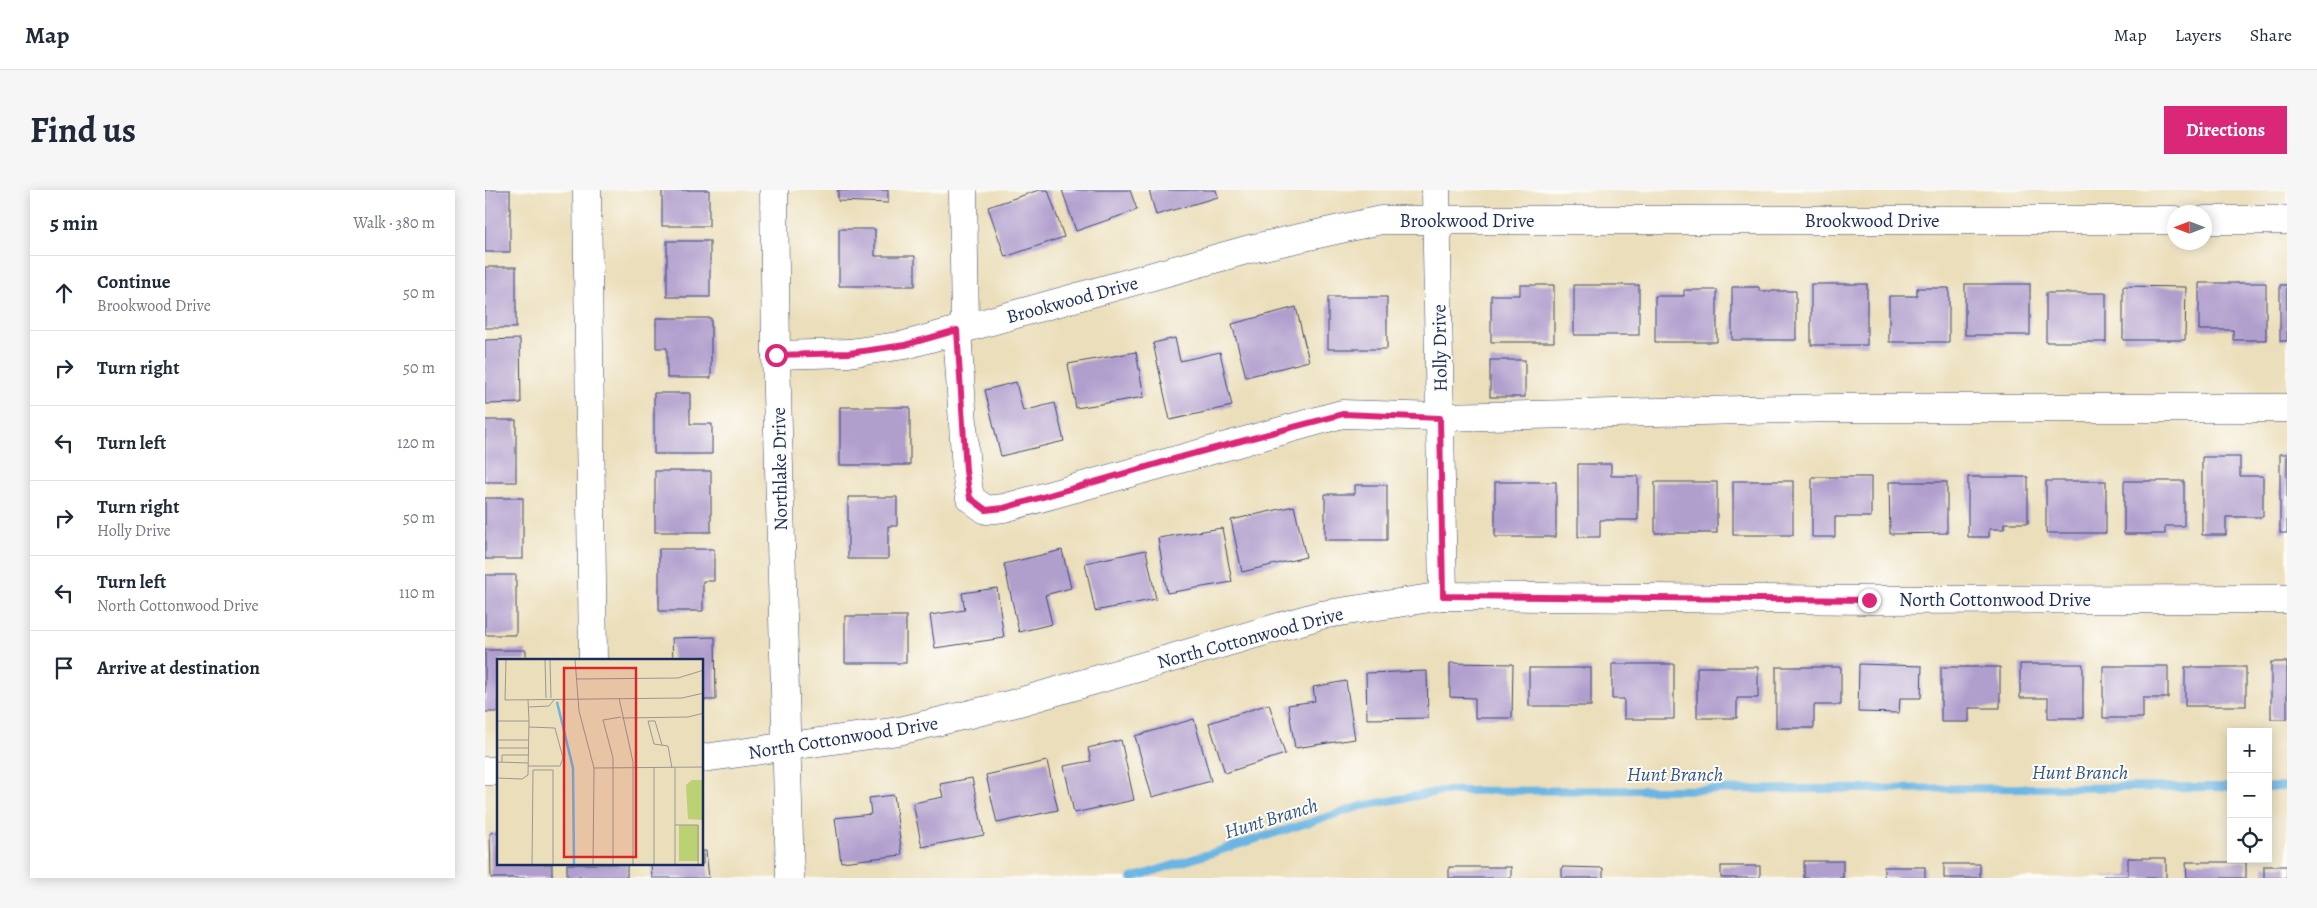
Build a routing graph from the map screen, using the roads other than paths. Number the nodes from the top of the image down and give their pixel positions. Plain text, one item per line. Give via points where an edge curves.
1 (587, 190) edge
2 (774, 190) edge
3 (963, 190) edge
4 (1436, 190) edge
5 (1436, 220) junction
6 (2167, 220) edge
7 (2212, 220) edge
8 (2287, 220) edge
9 (961, 329) junction
10 (776, 355) junction
11 (2287, 408) edge
12 (1440, 418) junction
13 (1443, 596) junction
14 (2287, 599) edge
15 (593, 659) edge
16 (786, 747) junction
17 (704, 758) edge
18 (790, 878) edge

1 - 15 street
2 - 10 street, Northlake Drive
3 - 9 street
4 - 5 street, Holly Drive
5 - 6 street, Brookwood Drive
5 - 9 street, Brookwood Drive via 1381,220 1250,249
5 - 12 street, Holly Drive
7 - 8 street
9 - 10 street, Brookwood Drive via 905,345 849,353
9 - 12 street via 966,471 970,498 986,510 1004,508 1343,414
10 - 16 street, Northlake Drive
11 - 12 street via 1833,408
12 - 13 street, Holly Drive
13 - 14 street, North Cottonwood Drive via 1859,600
13 - 16 street, North Cottonwood Drive via 1321,615 1012,704 899,732
16 - 17 street, North Cottonwood Drive
16 - 18 street, Northlake Drive

